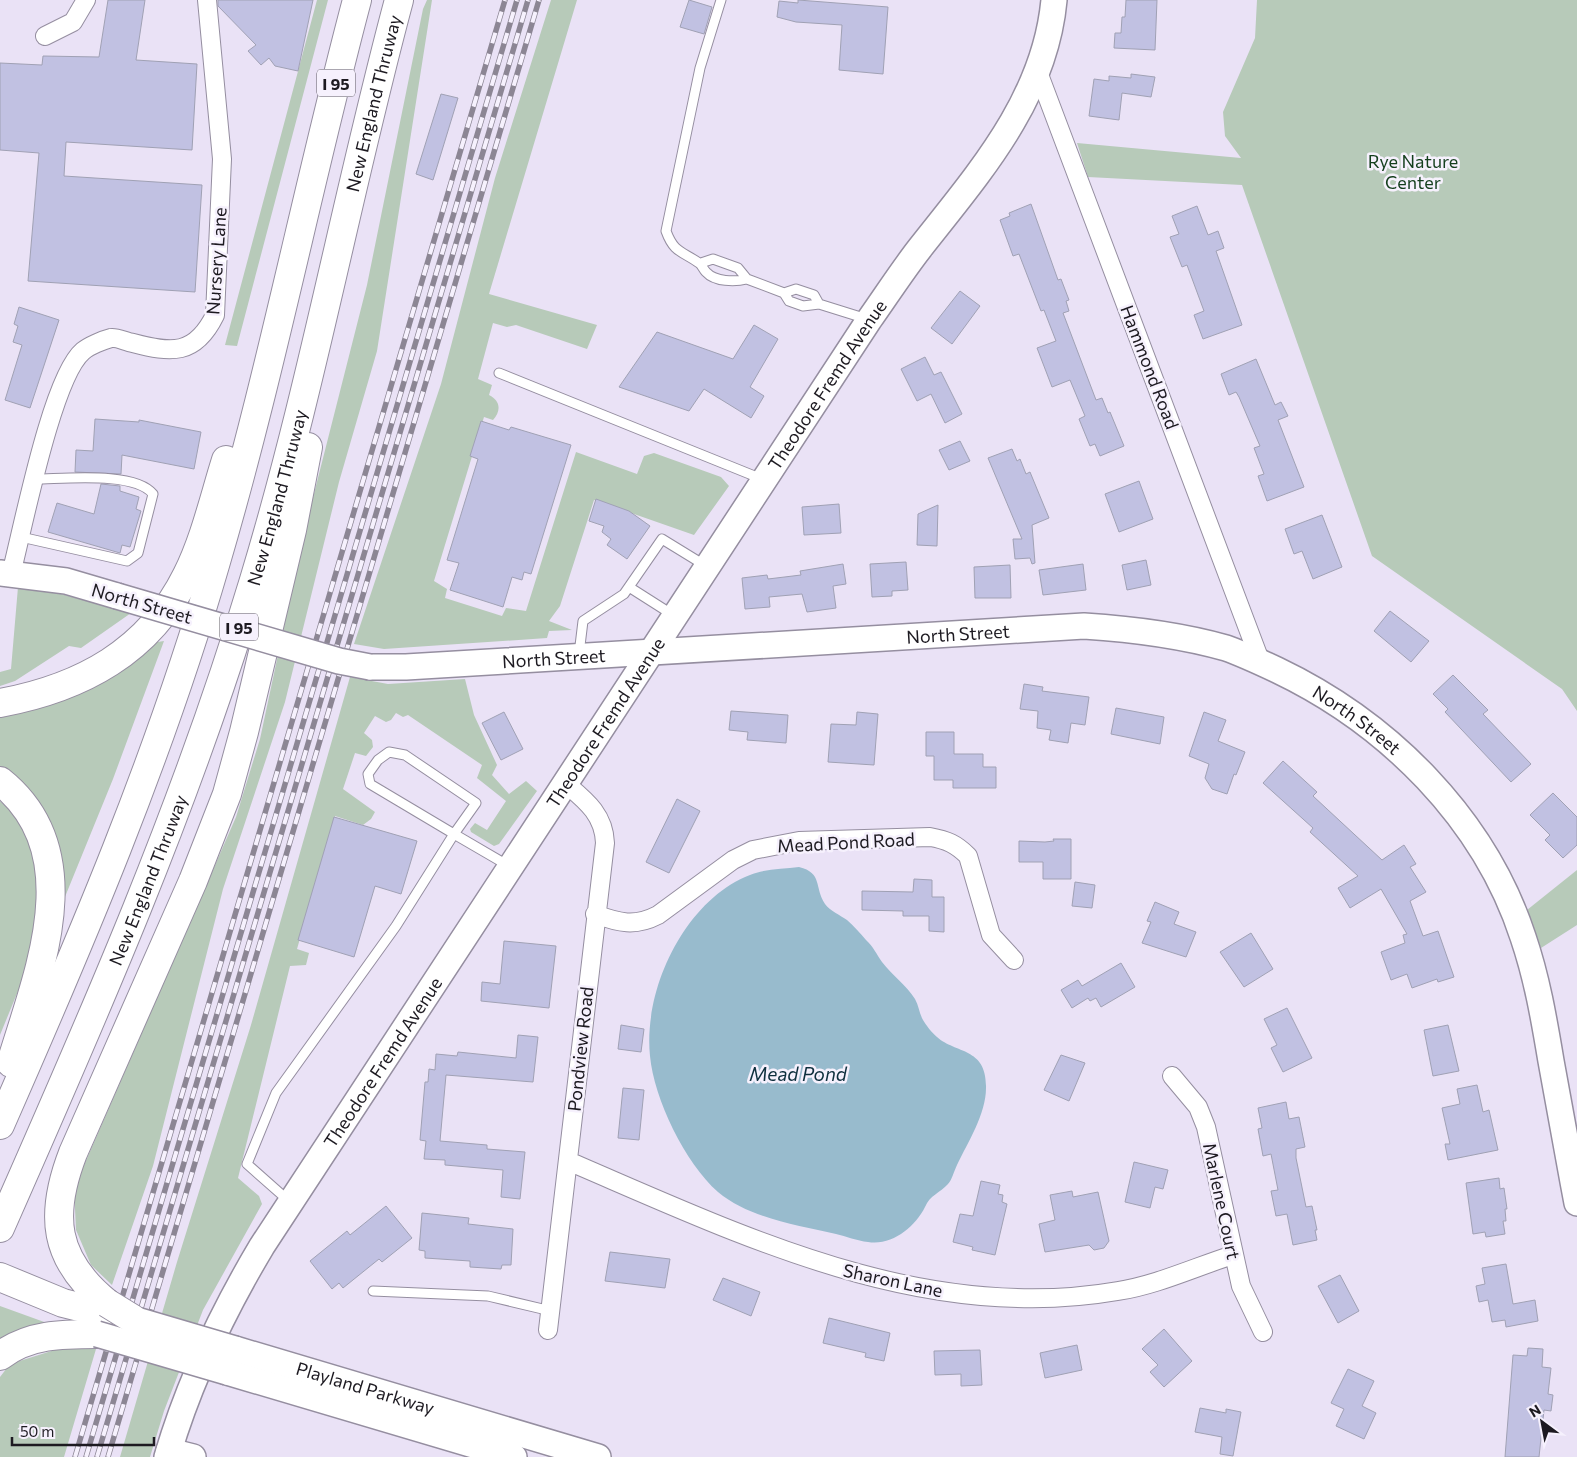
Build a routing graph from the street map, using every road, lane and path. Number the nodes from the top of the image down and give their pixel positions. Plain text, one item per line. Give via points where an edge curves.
1 (86, 0) edge
2 (208, 0) edge
3 (357, 0) edge
4 (399, 0) edge
5 (721, 0) edge
6 (1054, 0) edge
7 (45, 36) dead end
8 (1038, 72) junction
9 (316, 166) junction
10 (700, 263) junction
11 (747, 279) junction
12 (784, 293) junction
13 (819, 304) junction
14 (325, 308) junction
15 (869, 320) junction
16 (499, 372) dead end
17 (35, 479) junction
18 (765, 480) junction
19 (21, 536) junction
20 (708, 566) junction
21 (6, 573) edge
22 (629, 587) junction
23 (675, 616) junction
24 (651, 653) junction
25 (578, 657) junction
26 (1261, 663) junction
27 (0, 703) edge
28 (0, 781) edge
29 (565, 783) junction
30 (454, 834) junction
31 (510, 867) junction
32 (596, 914) junction
33 (1014, 960) dead end
34 (1172, 1076) dead end
35 (0, 1100) edge
36 (0, 1125) edge
37 (568, 1160) junction
38 (290, 1202) junction
39 (1577, 1203) edge
40 (0, 1228) edge
41 (1233, 1255) junction
42 (2, 1284) edge
43 (373, 1291) dead end
44 (551, 1310) junction
45 (102, 1317) junction
46 (133, 1319) joint
47 (548, 1330) dead end
48 (1263, 1332) dead end
49 (0, 1356) edge
50 (168, 1454) edge
51 (193, 1457) edge
52 (514, 1457) edge
53 (598, 1457) edge

1 - 7 street via 73,22
2 - 17 street, Nursery Lane via 222,159 215,316 206,334 182,349 163,351 112,338 85,349 73,361 64,380
3 - 9 highway, I 95
4 - 14 highway, New England Thruway / I 95
5 - 10 lane via 700,68 666,231 671,244
6 - 8 street, Theodore Fremd Avenue via 1051,26
8 - 15 street, Theodore Fremd Avenue via 1000,144
8 - 26 street, Hammond Road
9 - 27 highway via 205,530 175,597 143,636 95,672 45,694
9 - 36 highway, I 95 via 252,434 194,635 115,856
10 - 11 lane via 713,259 738,268
10 - 11 lane via 707,274 734,282
11 - 12 lane
12 - 13 lane via 789,301 803,306
12 - 13 lane via 805,292 814,295
13 - 15 lane
14 - 40 highway, New England Thruway / I 95 via 271,519 213,708 166,840 122,949
14 - 45 highway via 318,382 292,530 227,794 62,1184 58,1214 64,1249
15 - 18 street, Theodore Fremd Avenue
16 - 18 lane
17 - 19 street, Nursery Lane
17 - 19 lane via 109,479 136,483 153,494 138,553 127,561
18 - 20 street, Theodore Fremd Avenue
19 - 21 street, Nursery Lane
20 - 22 lane via 662,539
20 - 23 street, Theodore Fremd Avenue
21 - 25 street, North Street, bridge via 66,581 339,661 370,667
22 - 23 lane
22 - 25 lane via 624,594 583,621
23 - 24 street, Theodore Fremd Avenue
24 - 25 street, North Street
24 - 26 street, North Street via 1084,626 1121,628 1191,640 1227,649
24 - 29 street, Theodore Fremd Avenue
26 - 39 street, North Street via 1292,677 1348,711 1390,744 1427,778 1475,840 1510,905 1532,967
28 - 35 highway via 19,799 39,830 47,855 51,890 42,958
29 - 31 street, Theodore Fremd Avenue
29 - 32 street, Pondview Road via 590,805 605,830
30 - 30 lane via 370,784 368,774 378,760 389,752 405,755 476,803
30 - 31 lane
30 - 38 lane via 396,926 276,1093 247,1164
31 - 38 street, Theodore Fremd Avenue
32 - 33 street, Mead Pond Road via 628,924 644,922 733,860 773,845 799,841 930,837 946,840 968,856 991,935
32 - 37 street, Pondview Road
34 - 41 street, Marlene Court via 1198,1107 1206,1127
37 - 41 street, Sharon Lane via 790,1254 869,1277 954,1293 1026,1299 1088,1296 1151,1283
37 - 44 street, Pondview Road
38 - 50 street, Theodore Fremd Avenue via 220,1319
41 - 48 street, Marlene Court via 1241,1286
42 - 45 highway
43 - 44 lane via 488,1296
44 - 47 street, Pondview Road
45 - 46 highway
45 - 49 highway via 20,1344
45 - 52 street, Playland Parkway, bridge via 227,1372
46 - 53 street, Playland Parkway, bridge
50 - 51 street

